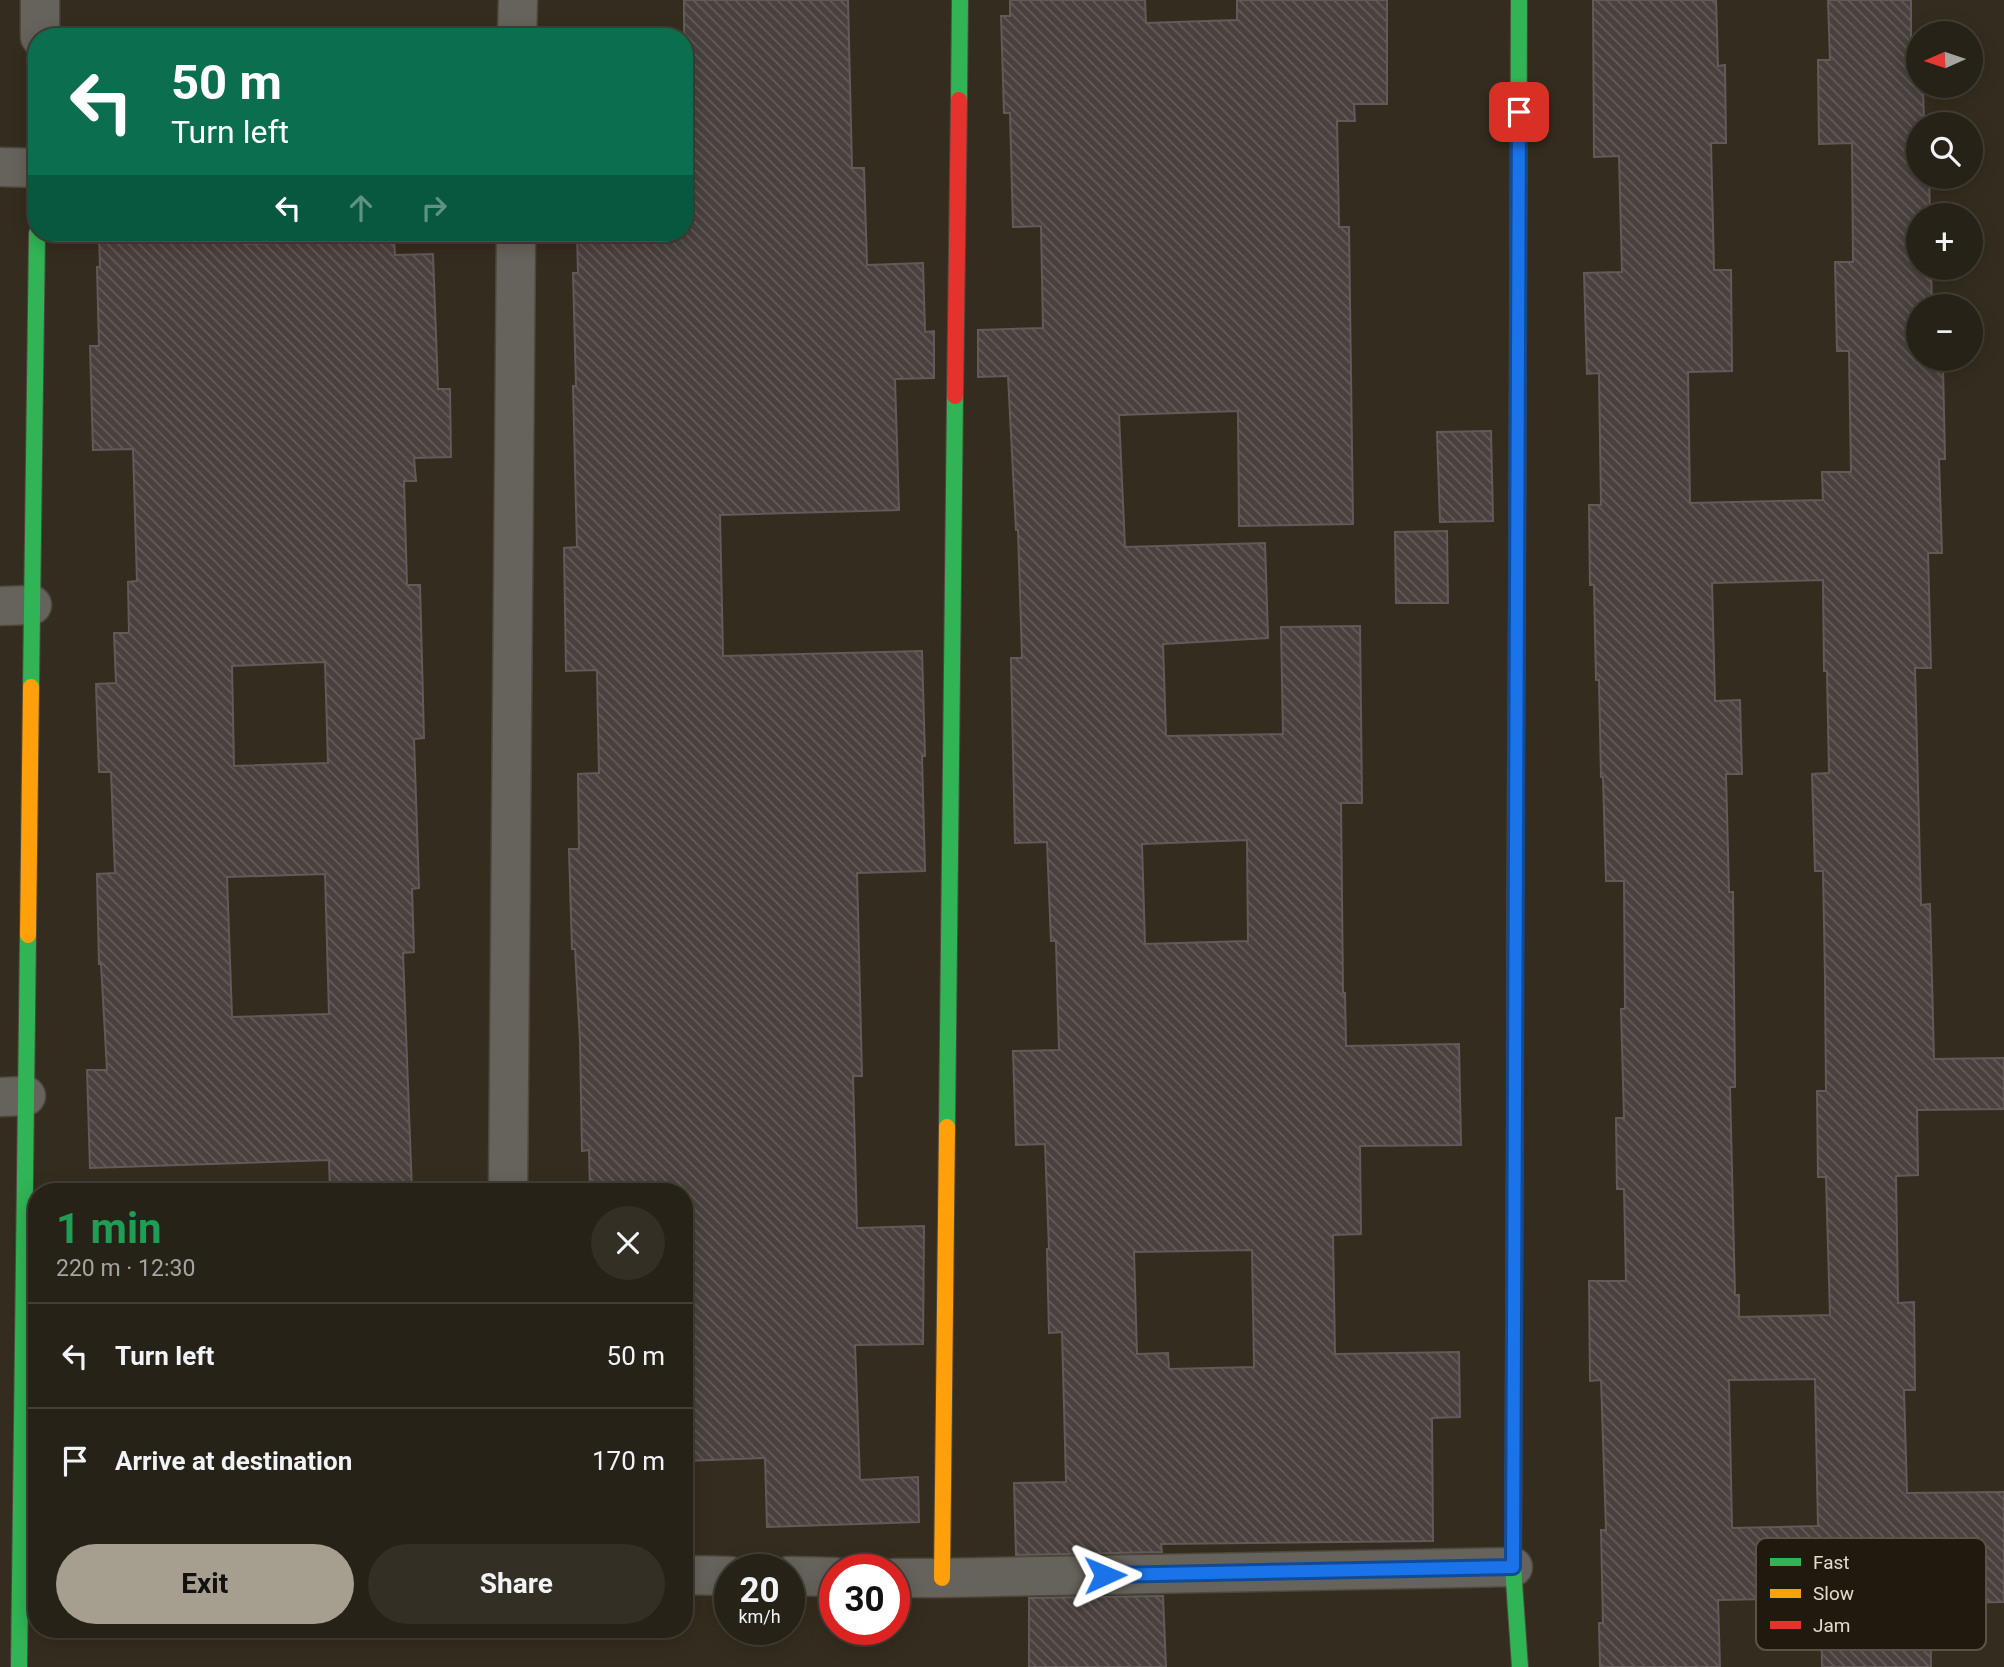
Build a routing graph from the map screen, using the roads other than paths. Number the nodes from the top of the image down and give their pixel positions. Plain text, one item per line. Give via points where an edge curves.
1 (40, 0) edge
2 (518, 0) edge
3 (960, 0) edge
4 (1519, 0) edge
5 (40, 28) edge
6 (517, 28) edge
7 (0, 167) edge
8 (28, 168) edge
9 (36, 242) edge
10 (516, 242) edge
11 (16, 606) edge
12 (13, 1096) edge
13 (508, 1183) edge
14 (19, 1567) edge
15 (1513, 1567) junction
16 (693, 1575) edge
17 (714, 1576) edge
18 (910, 1578) edge
19 (942, 1578) junction
20 (19, 1667) edge
21 (1520, 1667) edge

1 - 5 street
2 - 6 street
3 - 19 street
4 - 15 street
7 - 8 street
9 - 11 street
10 - 13 street
11 - 12 street
12 - 14 street
14 - 20 street
15 - 19 street
15 - 21 street
16 - 17 street
18 - 19 street

